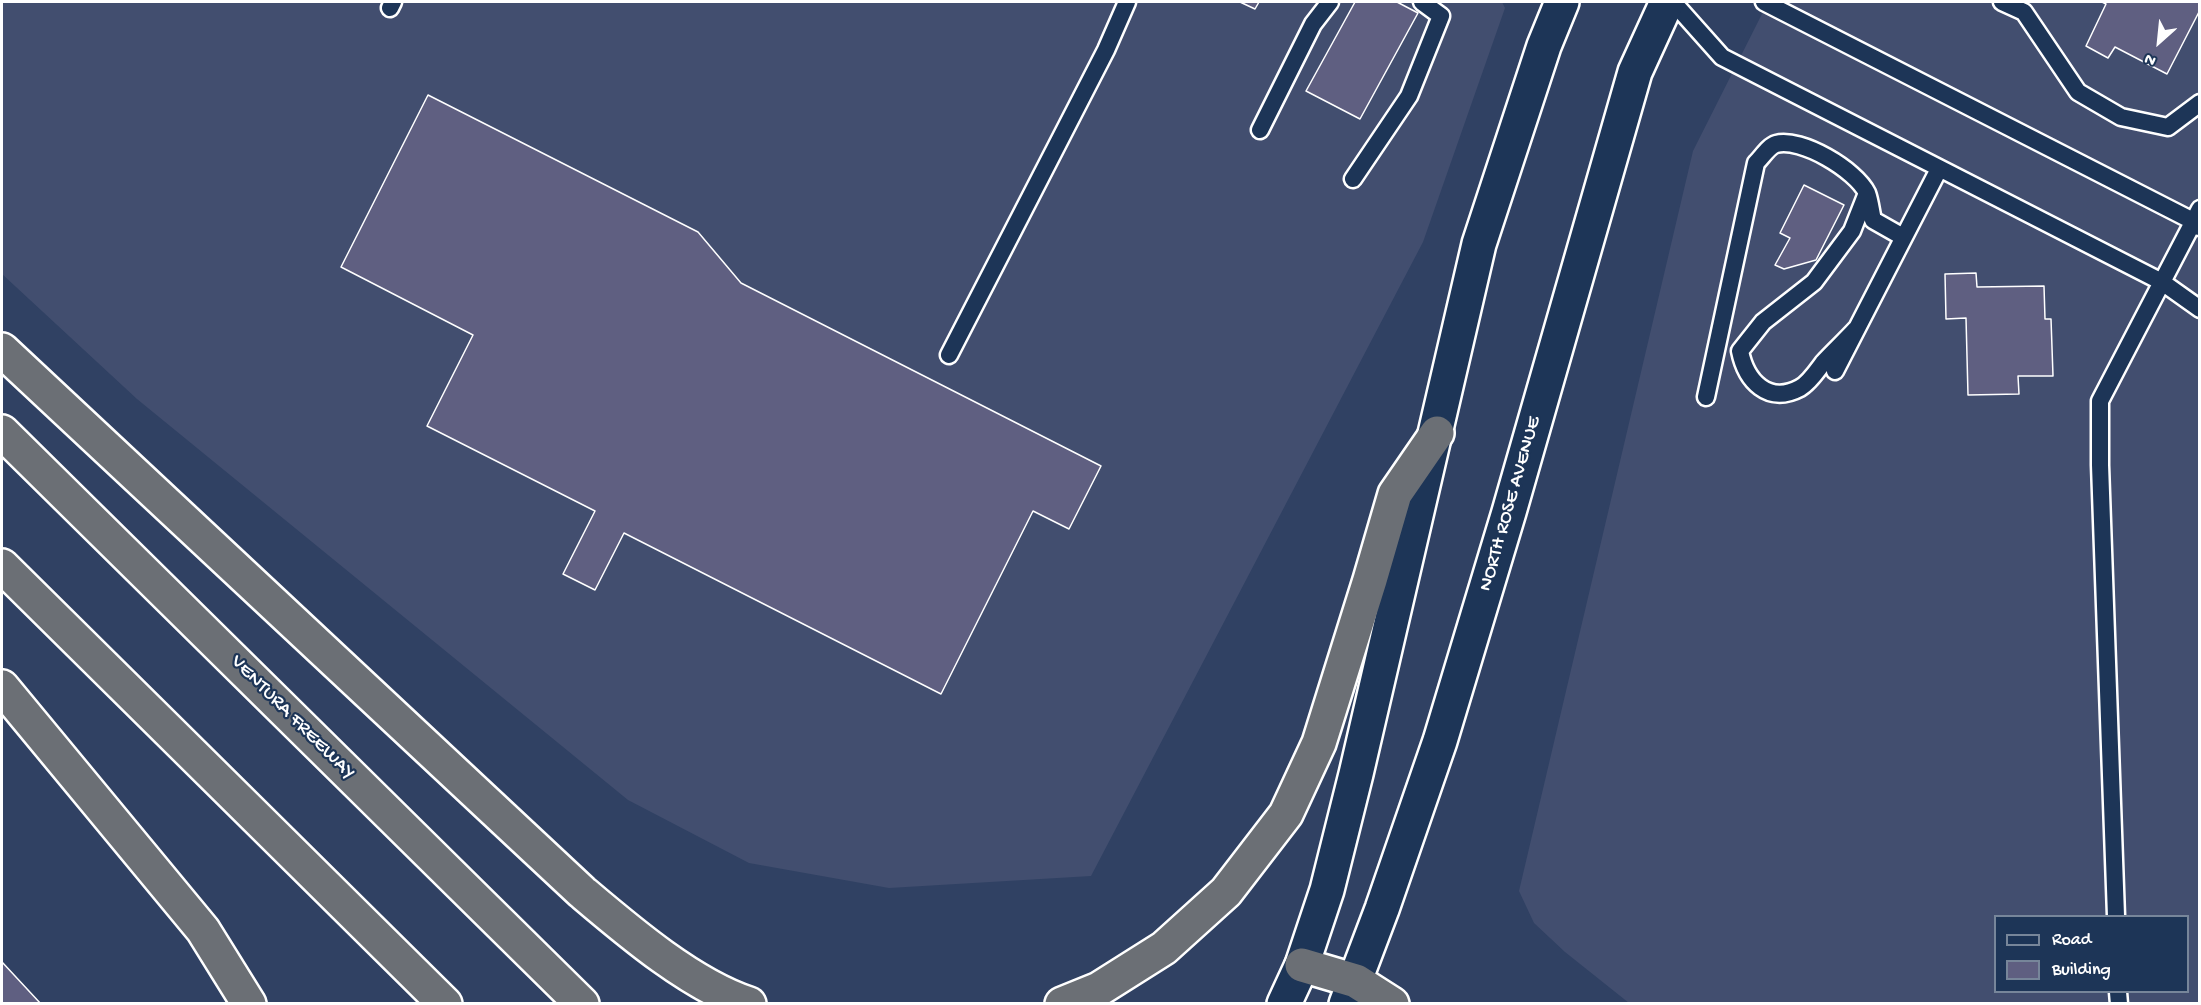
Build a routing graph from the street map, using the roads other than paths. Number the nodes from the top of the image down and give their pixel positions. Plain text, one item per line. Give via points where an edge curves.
1 (1127, 2) edge
2 (1330, 2) edge
3 (1422, 2) edge
4 (1562, 2) edge
5 (1667, 2) edge
6 (1673, 2) edge
7 (1764, 2) edge
8 (2002, 2) edge
9 (2027, 7) edge
10 (2199, 103) edge
11 (1260, 130) dead end
12 (1939, 169) junction
13 (1353, 179) dead end
14 (1867, 193) junction
15 (2197, 219) edge
16 (1903, 237) junction
17 (2162, 282) junction
18 (2199, 309) edge
19 (1856, 329) junction
20 (2, 350) edge
21 (950, 356) dead end
22 (1835, 371) dead end
23 (1706, 397) dead end
24 (2, 432) edge
25 (1437, 433) junction
26 (2, 566) edge
27 (2, 687) edge
28 (2116, 915) edge
29 (1302, 965) junction
30 (1351, 992) edge
31 (249, 1004) edge
32 (445, 1004) edge
33 (582, 1004) edge
34 (749, 1004) edge
35 (1062, 1004) edge
36 (1284, 1004) edge
37 (1392, 1004) edge

1 - 21 lane
2 - 11 lane via 1313,24
3 - 13 lane via 1441,16 1409,96
4 - 25 main road via 1479,244
5 - 30 main road, NORTH ROSE AVENUE via 1635,72 1440,741
6 - 12 lane via 1722,57
7 - 15 lane
8 - 9 lane
9 - 10 lane via 2078,92 2121,117 2168,127
12 - 16 lane
12 - 17 lane
14 - 16 lane via 1873,220
14 - 19 lane via 1852,231 1814,282 1762,322 1740,351 1743,367 1763,390 1782,394 1802,387
14 - 23 lane via 1851,173 1806,147 1787,142 1773,145 1756,163
15 - 17 lane
16 - 19 lane
17 - 18 lane
17 - 28 lane via 2100,401
19 - 22 lane
20 - 34 highway via 582,892 634,936 683,969
24 - 33 highway, VENTURA FREEWAY
25 - 29 main road via 1354,786 1327,890
25 - 35 highway via 1395,494 1319,743 1286,814 1226,892 1164,948 1098,989
26 - 32 highway
27 - 31 highway via 203,930
29 - 30 highway
29 - 36 main road
30 - 37 highway

